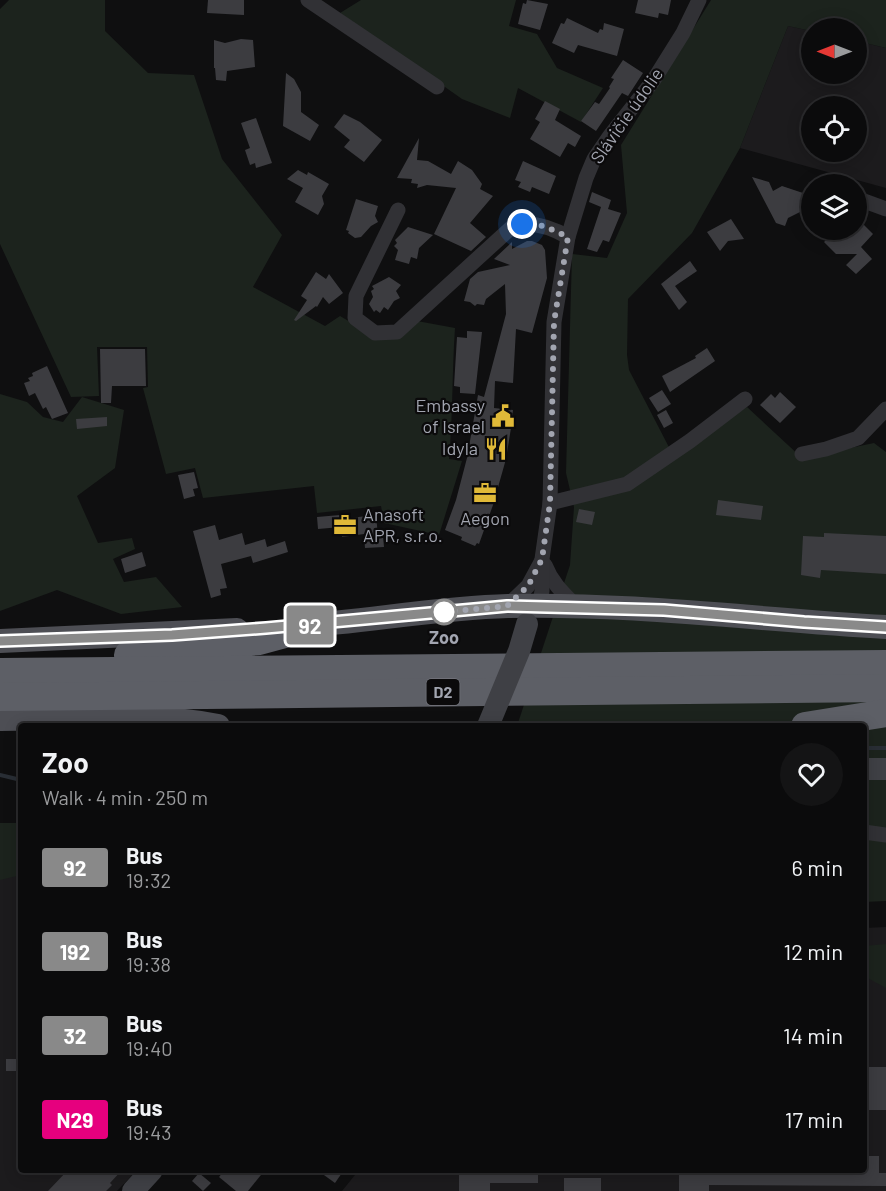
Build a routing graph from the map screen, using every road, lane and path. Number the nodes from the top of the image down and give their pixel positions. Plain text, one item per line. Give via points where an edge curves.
1 (308, 0) edge
2 (699, 0) edge
3 (437, 87) dead end
4 (867, 202) edge
5 (886, 209) edge
6 (398, 210) dead end
7 (568, 237) junction
8 (745, 399) dead end
9 (886, 409) edge
10 (802, 454) dead end
11 (556, 501) junction
12 (542, 559) junction
13 (525, 606) junction
14 (578, 608) junction
15 (318, 625) junction
16 (886, 627) edge
17 (0, 641) edge
18 (886, 664) edge
19 (0, 668) edge
20 (0, 672) edge
21 (886, 688) edge
22 (0, 697) edge
23 (886, 713) edge
24 (0, 719) edge
25 (201, 723) edge
26 (489, 723) edge
27 (824, 723) edge
28 (867, 769) edge
29 (886, 769) edge
30 (867, 832) edge
31 (886, 835) edge
32 (149, 1173) edge
33 (133, 1191) edge

1 - 3 street
2 - 7 street, Slávičie údolie via 653,81 594,159
4 - 5 street
6 - 7 street via 356,296 355,318 375,333 397,332 513,226 544,226
7 - 11 street, Slávičie údolie via 554,322
8 - 11 street via 627,484
9 - 10 street via 858,438
11 - 12 street, Slávičie údolie
12 - 13 street, Slávičie údolie
12 - 13 street, Slávičie údolie via 542,591
12 - 14 street via 554,583
13 - 14 main road
13 - 15 main road
13 - 26 street, bridge via 519,651
14 - 16 main road via 664,610
15 - 17 main road
15 - 19 highway via 259,641
18 - 20 highway, D2
21 - 22 highway, D2
23 - 27 highway
24 - 25 main road via 124,718
28 - 29 street
30 - 31 street
32 - 33 street

